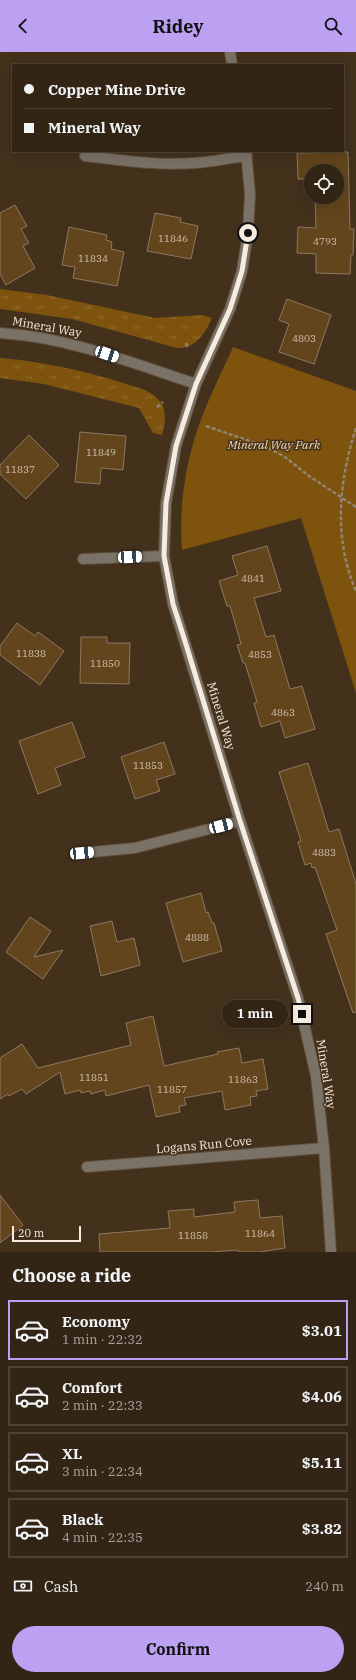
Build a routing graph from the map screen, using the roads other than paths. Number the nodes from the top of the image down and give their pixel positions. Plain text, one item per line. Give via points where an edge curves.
1 (230, 52) edge
2 (232, 64) edge
3 (246, 153) edge
4 (85, 156) dead end
5 (0, 332) edge
6 (196, 384) junction
7 (164, 556) junction
8 (83, 559) dead end
9 (240, 821) junction
10 (82, 853) dead end
11 (324, 1148) junction
12 (87, 1167) dead end
13 (331, 1252) edge

1 - 2 street
3 - 4 street via 195,163 136,162
3 - 6 street via 250,194 248,233 242,271 230,309
5 - 6 street, Mineral Way via 67,343
6 - 7 street, Mineral Way via 176,446 170,474
7 - 8 street
7 - 9 street, Mineral Way via 173,604
9 - 10 street via 135,848
9 - 11 street, Mineral Way via 298,998 316,1076
11 - 12 street, Logans Run Cove
11 - 13 street, Mineral Way

